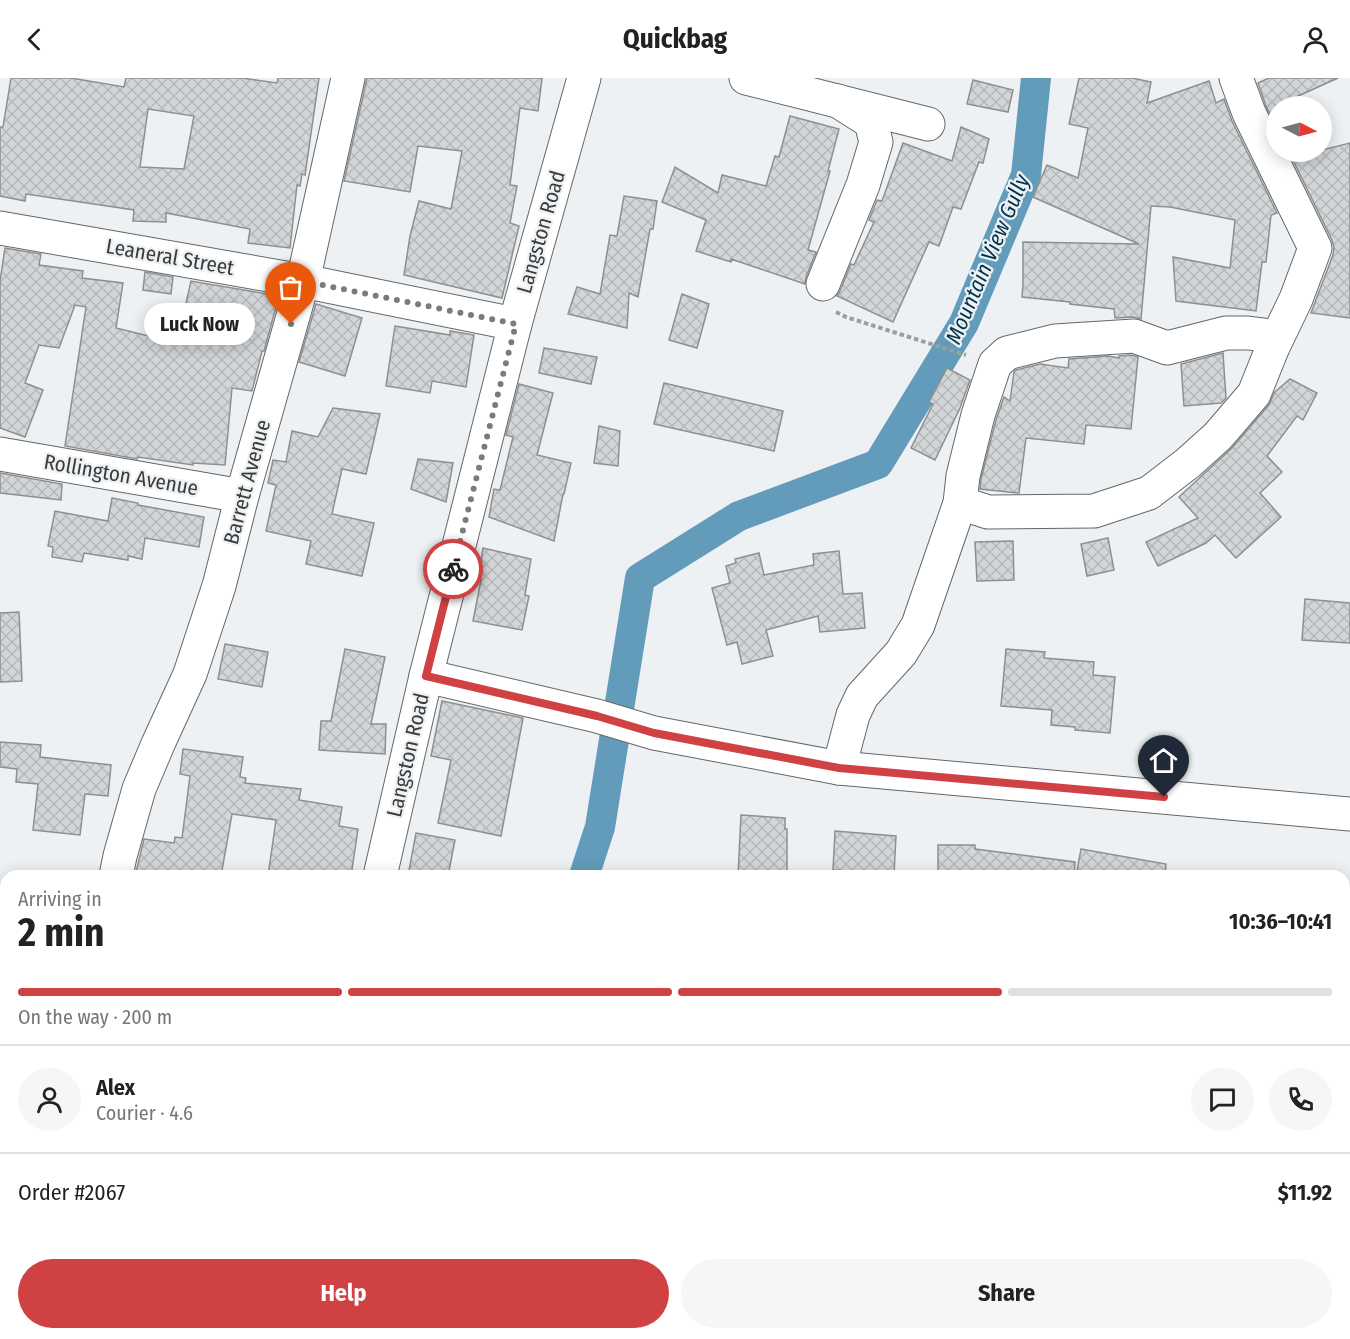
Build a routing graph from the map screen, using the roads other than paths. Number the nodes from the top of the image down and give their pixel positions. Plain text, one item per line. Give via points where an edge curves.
1 (348, 78) edge
2 (584, 78) edge
3 (746, 78) edge
4 (1236, 78) edge
5 (838, 101) junction
6 (928, 124) dead end
7 (0, 228) edge
8 (303, 281) junction
9 (824, 284) road end
10 (516, 324) junction
11 (1272, 349) junction
12 (0, 454) edge
13 (242, 496) junction
14 (960, 503) junction
15 (426, 676) junction
16 (839, 768) junction
17 (1350, 814) edge
18 (118, 870) edge
19 (381, 870) edge

1 - 8 street, Barrett Avenue
2 - 10 street, Langston Road
3 - 5 street
4 - 11 street via 1315,248
5 - 6 street
5 - 9 street via 871,122 876,142
7 - 8 street, Leaneral Street
8 - 10 street, Leaneral Street
8 - 13 street, Barrett Avenue
10 - 15 street, Langston Road
11 - 14 street via 1254,394 1225,428 1149,493 1094,511 988,512
11 - 14 street via 1264,335 1226,333 1167,348 1134,336 1055,341 1007,353 995,364 978,415
12 - 13 street, Rollington Avenue
13 - 18 street, Barrett Avenue via 219,586 190,674 139,789
14 - 16 street via 918,625 901,653 862,696
15 - 16 street via 654,733
15 - 19 street, Langston Road
16 - 17 street

